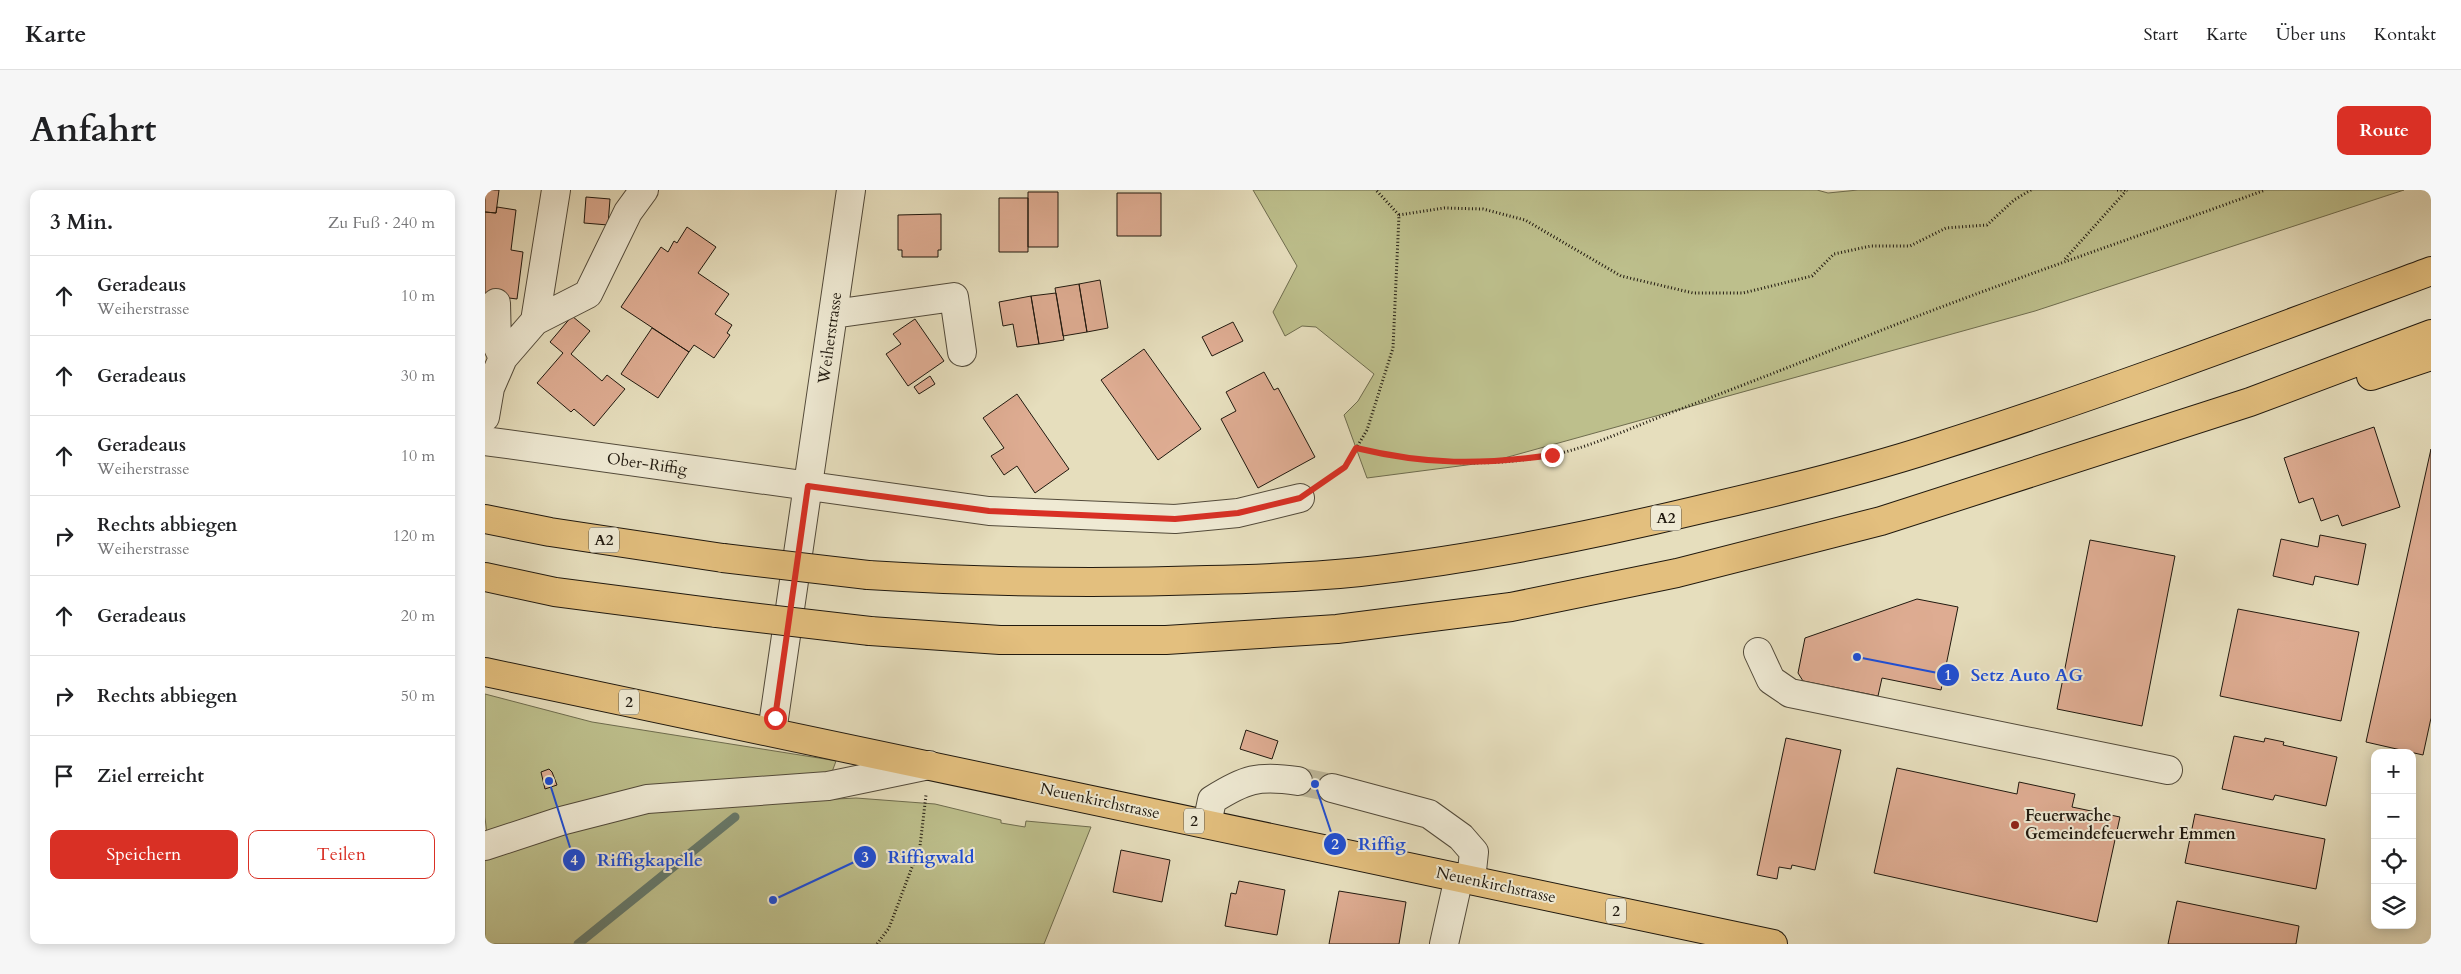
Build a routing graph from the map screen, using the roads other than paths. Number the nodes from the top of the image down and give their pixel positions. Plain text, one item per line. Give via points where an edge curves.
1 (555, 190) edge
2 (644, 190) edge
3 (851, 190) edge
4 (2431, 271) edge
5 (496, 303) dead end
6 (833, 314) junction
7 (535, 321) junction
8 (2431, 334) edge
9 (962, 352) dead end
10 (2431, 356) edge
11 (503, 358) junction
12 (2250, 402) junction
13 (485, 417) edge
14 (485, 441) edge
15 (808, 486) junction
16 (1300, 498) road end
17 (485, 519) edge
18 (485, 577) edge
19 (1758, 652) dead end
20 (485, 672) edge
21 (772, 732) junction
22 (930, 765) junction
23 (2168, 770) dead end
24 (1298, 781) tunnel mouth
25 (1332, 788) tunnel mouth
26 (1207, 824) junction
27 (485, 846) edge
28 (1465, 879) junction
29 (1444, 944) edge
30 (1773, 944) edge

1 - 7 street
2 - 7 street via 629,212 588,294
3 - 6 street, Weiherstrasse
4 - 17 main road, A2, bridge via 2139,378 1936,447 1812,483 1628,526 1452,560 1359,572 1099,584 974,582 868,575 723,558
5 - 11 street via 497,345
6 - 9 street via 954,297
6 - 15 street, Weiherstrasse
7 - 11 street
8 - 12 main road
10 - 12 main road via 2340,387
11 - 13 street via 491,388
12 - 18 main road, bridge via 1881,521 1677,573 1511,607 1337,629 1166,640 1000,640 870,631 717,613 555,592
14 - 15 street, Ober-Riffig
15 - 16 street via 989,511 1175,519 1238,513
15 - 21 street, Weiherstrasse
19 - 23 street via 1771,680 1790,693
20 - 21 main road, Neuenkirchstrasse / 2
21 - 22 main road, Neuenkirchstrasse / 2
22 - 26 main road, Neuenkirchstrasse / 2
22 - 27 street via 828,786 647,799 561,821
24 - 26 street via 1266,778 1238,784 1212,800
25 - 28 street via 1429,814 1461,837 1474,852
26 - 28 main road, Neuenkirchstrasse / 2
28 - 29 street
28 - 30 main road, Neuenkirchstrasse / 2

